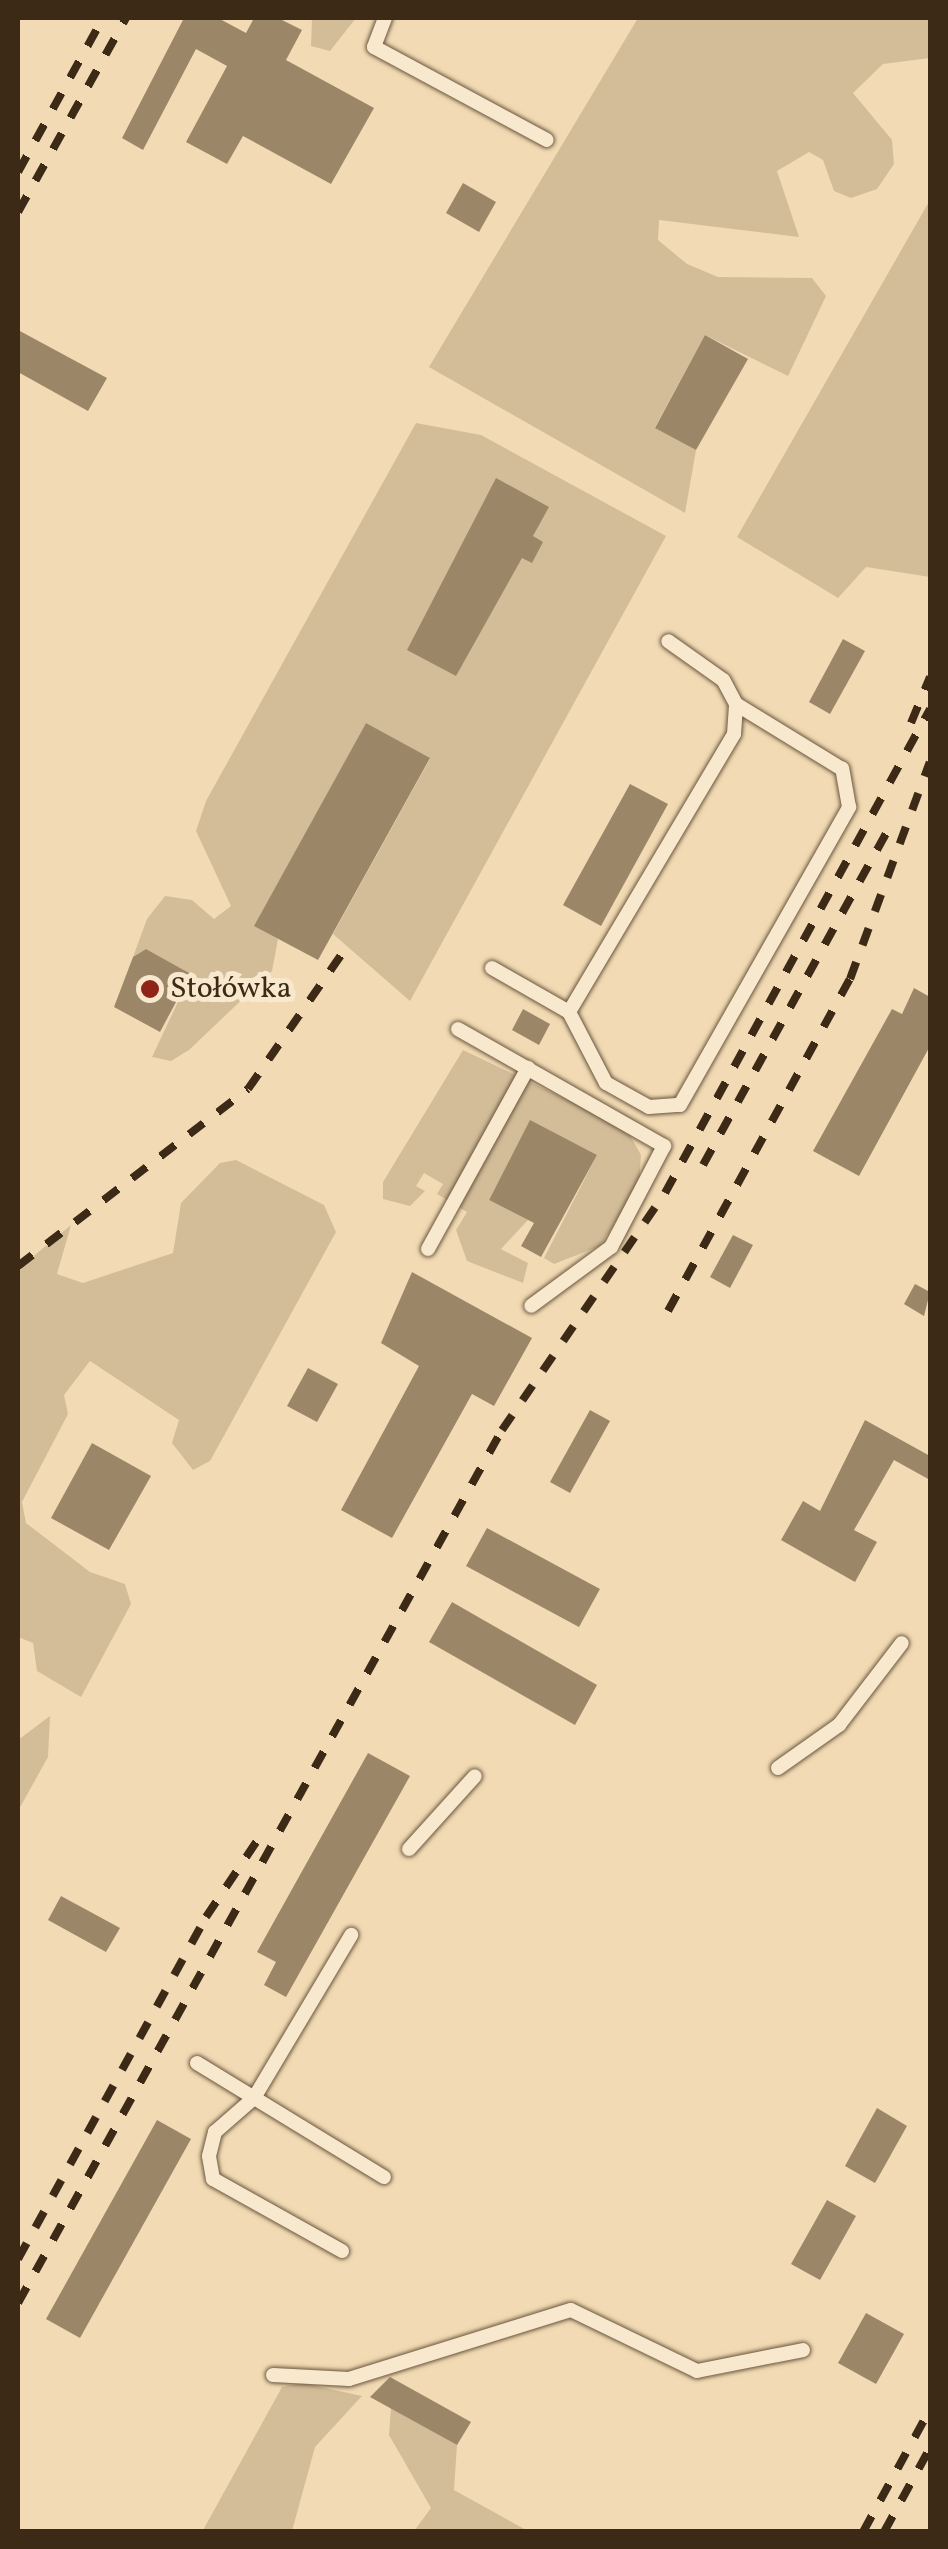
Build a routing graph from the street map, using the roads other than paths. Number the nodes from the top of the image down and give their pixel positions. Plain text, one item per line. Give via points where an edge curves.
1 (386, 18) edge
2 (547, 140) dead end
3 (668, 641) dead end
4 (736, 704) junction
5 (492, 968) dead end
6 (569, 1012) junction
7 (458, 1029) dead end
8 (528, 1068) junction
9 (428, 1248) dead end
10 (531, 1306) dead end
11 (902, 1643) dead end
12 (778, 1768) dead end
13 (475, 1776) dead end
14 (409, 1849) dead end
15 (351, 1934) dead end
16 (196, 2063) dead end
17 (254, 2098) junction
18 (384, 2176) dead end
19 (342, 2252) dead end
20 (802, 2350) dead end
21 (273, 2375) dead end

1 - 2 lane via 374,47
3 - 4 lane via 723,680
4 - 6 lane via 734,734
4 - 6 lane via 842,769 849,807 680,1106 649,1107 606,1083
5 - 6 lane
7 - 8 lane
8 - 9 lane
8 - 10 lane via 664,1146 611,1247
11 - 12 lane via 839,1725
13 - 14 lane
15 - 17 lane
16 - 17 lane
17 - 18 lane
17 - 19 lane via 215,2132 214,2179
20 - 21 lane via 697,2371 570,2310 349,2379

